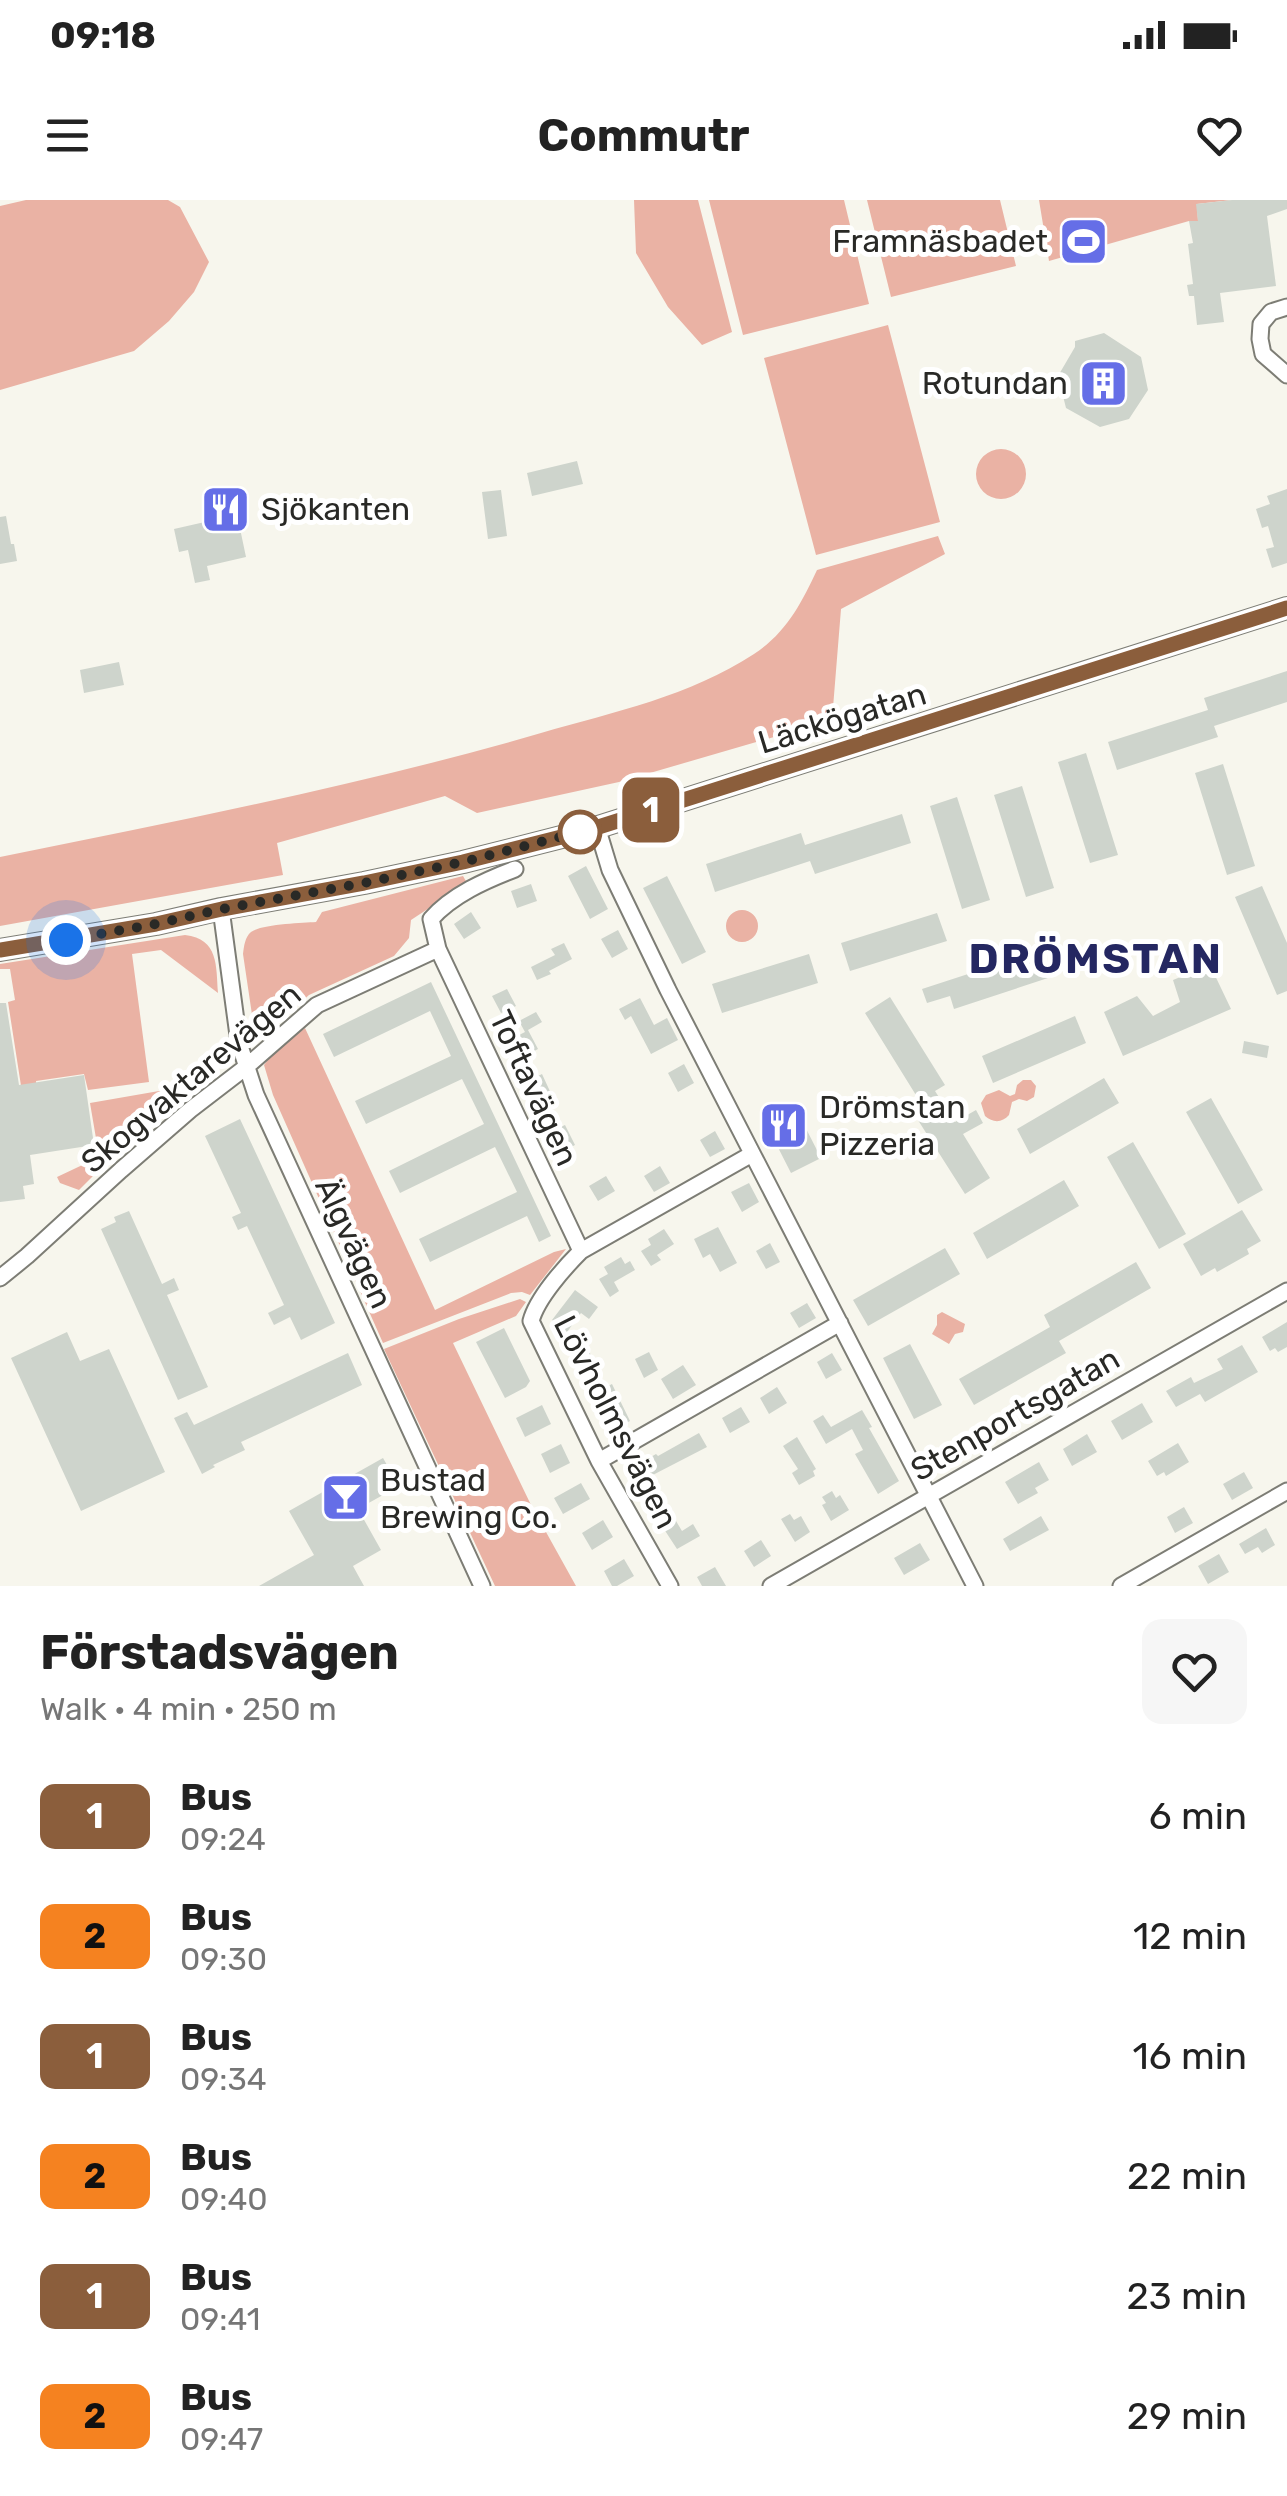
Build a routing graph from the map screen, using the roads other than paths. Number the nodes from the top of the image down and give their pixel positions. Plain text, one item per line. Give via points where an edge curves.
1 (1287, 307) edge
2 (1287, 374) edge
3 (1287, 608) edge
4 (598, 826) junction
5 (515, 869) dead end
6 (222, 909) junction
7 (438, 949) junction
8 (0, 950) edge
9 (246, 1066) junction
10 (752, 1154) junction
11 (582, 1251) junction
12 (0, 1278) edge
13 (1287, 1291) edge
14 (840, 1323) junction
15 (599, 1460) junction
16 (1287, 1492) edge
17 (928, 1495) junction
18 (778, 1584) edge
19 (482, 1586) edge
20 (670, 1586) edge
21 (974, 1586) edge
22 (1121, 1586) edge

1 - 2 street via 1270,312 1260,338 1263,354
3 - 4 main road, Läckögatan
4 - 6 main road, Läckögatan via 446,866
4 - 10 street via 610,870
5 - 7 street via 430,918
6 - 8 main road, Läckögatan
6 - 9 street, Älgvägen
7 - 9 street, Skogvaktarevägen via 317,1005
7 - 11 street, Toftavägen
9 - 12 street, Skogvaktarevägen
9 - 19 street, Älgvägen
10 - 11 street, Lövholmsvägen
10 - 14 street
11 - 15 street, Lövholmsvägen via 531,1321
13 - 17 street, Stenportsgatan
14 - 15 street
14 - 17 street
15 - 20 street, Lövholmsvägen
16 - 22 street
17 - 18 street, Stenportsgatan
17 - 21 street

